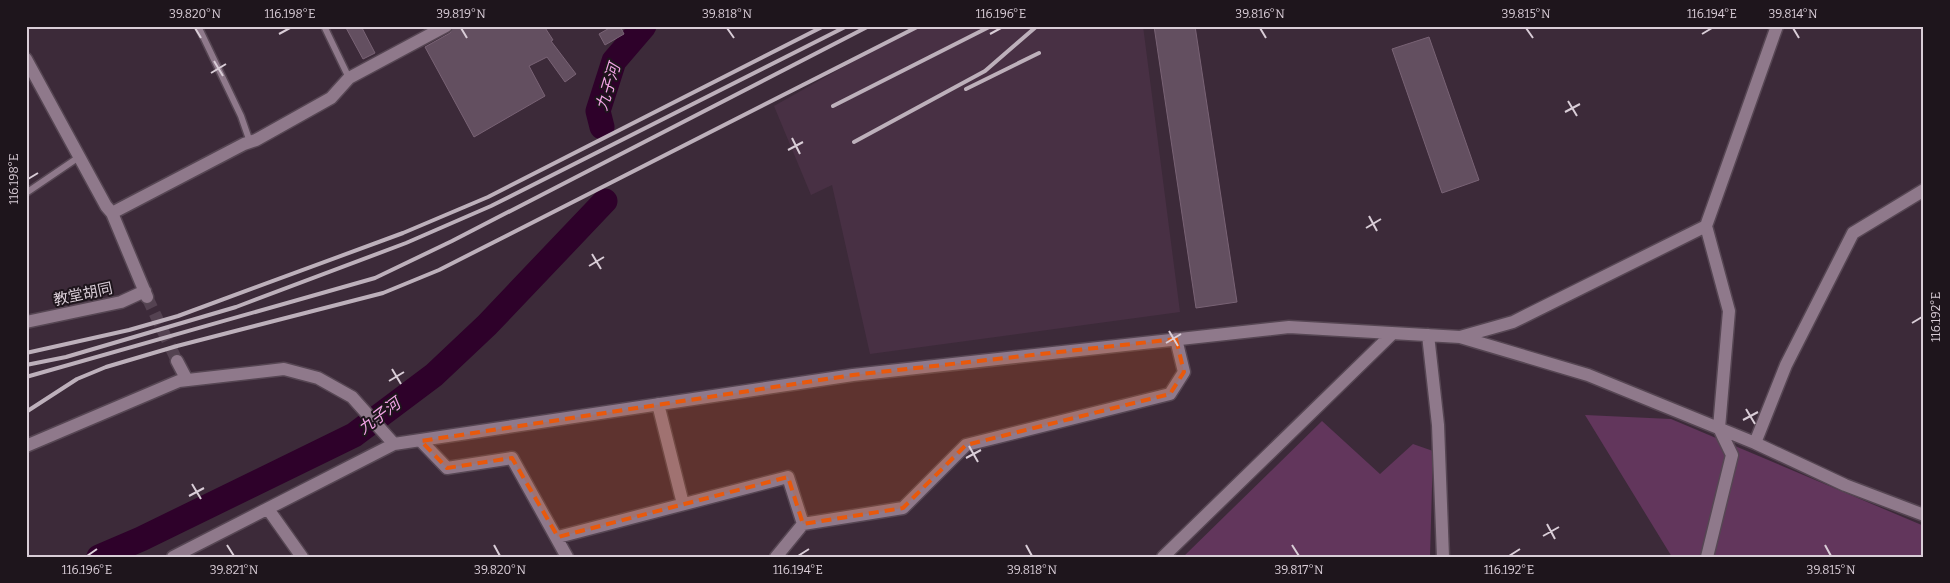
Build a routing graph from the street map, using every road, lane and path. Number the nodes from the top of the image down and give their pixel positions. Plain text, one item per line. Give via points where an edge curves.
1 (198, 26) edge
2 (324, 26) edge
3 (446, 26) edge
4 (1777, 26) edge
5 (26, 59) edge
6 (349, 78) junction
7 (250, 142) junction
8 (79, 158) junction
9 (1924, 190) edge
10 (26, 193) edge
11 (112, 213) junction
12 (1706, 226) junction
13 (26, 322) edge
14 (1392, 334) junction
15 (1428, 335) junction
16 (1460, 336) junction
17 (1176, 339) junction
18 (177, 362) tunnel mouth
19 (187, 380) junction
20 (658, 404) junction
21 (1719, 428) junction
22 (421, 440) junction
23 (1755, 443) junction
24 (394, 444) junction
25 (26, 446) edge
26 (682, 504) junction
27 (268, 508) junction
28 (1924, 515) edge
29 (802, 524) junction
30 (558, 537) junction
31 (173, 557) edge
32 (302, 557) edge
33 (567, 557) edge
34 (776, 557) edge
35 (1163, 557) edge
36 (1443, 557) edge
37 (1707, 557) edge

1 - 7 lane
2 - 6 lane
3 - 6 street
4 - 12 street
5 - 8 street
6 - 7 street via 331,98
7 - 11 street
8 - 10 lane
8 - 11 street
9 - 23 street via 1854,233 1786,365
11 - 13 street, 教堂胡同 via 146,294
12 - 16 street via 1513,322
12 - 21 street via 1729,310
14 - 15 street
14 - 17 street via 1288,327
14 - 35 street
15 - 16 street
15 - 36 street via 1438,425
16 - 21 street via 1588,375
17 - 20 street via 853,375
17 - 29 street via 1184,372 1170,394 966,445 902,508
18 - 19 street
19 - 24 street via 284,369 318,378 352,397
19 - 25 street
20 - 22 street
20 - 26 street
21 - 23 street
21 - 37 street via 1732,455
22 - 24 street
22 - 30 street via 447,468 512,458
23 - 28 street via 1845,485
24 - 27 street
26 - 29 street via 788,477
26 - 30 street
27 - 31 street
27 - 32 street
29 - 34 street
30 - 33 street

